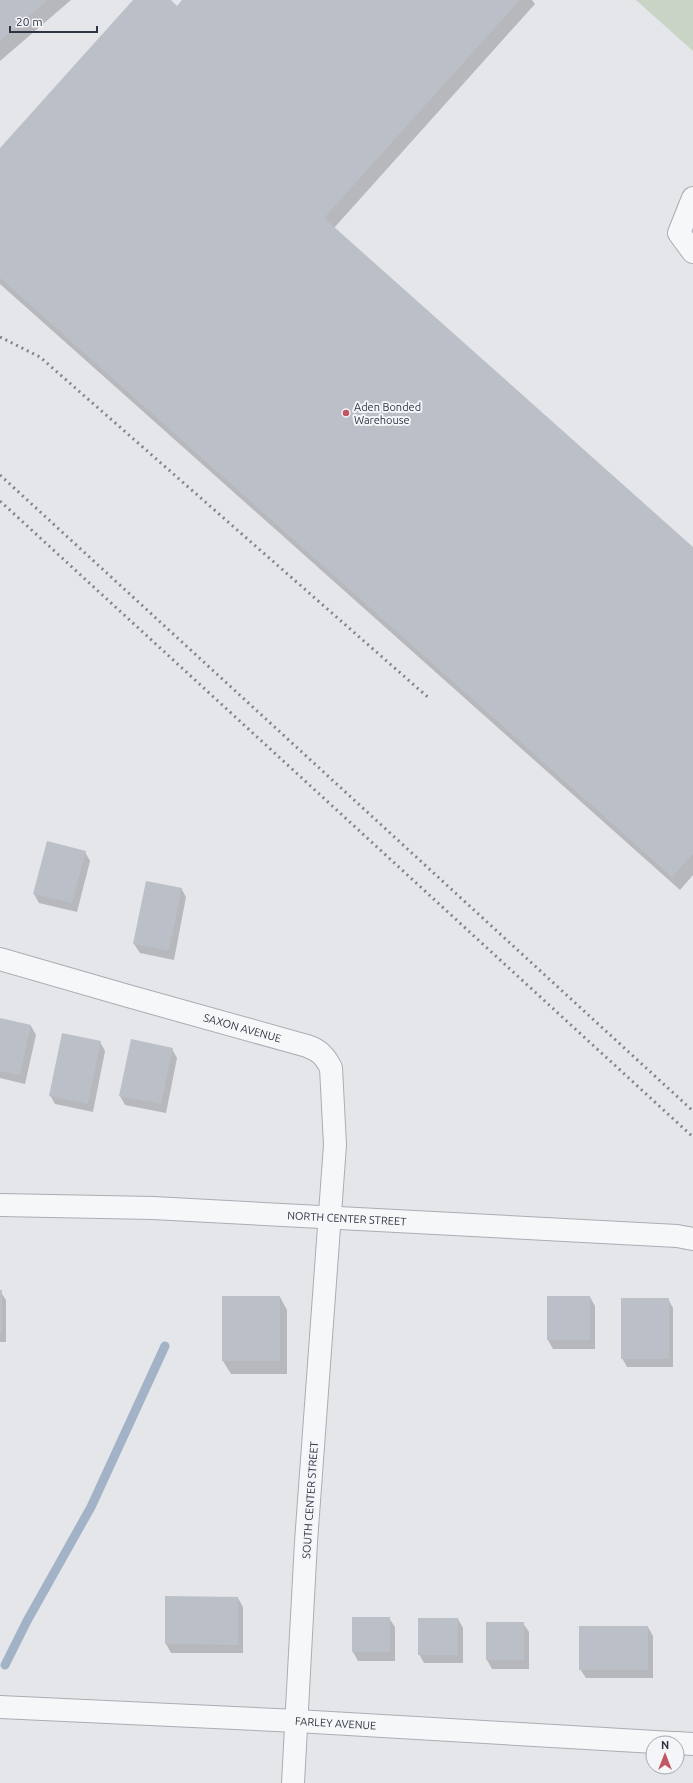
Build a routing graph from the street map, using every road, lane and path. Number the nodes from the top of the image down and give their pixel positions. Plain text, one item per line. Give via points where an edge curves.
1 (693, 198) edge
2 (693, 252) edge
3 (0, 959) edge
4 (0, 1206) edge
5 (331, 1218) junction
6 (693, 1239) edge
7 (0, 1707) edge
8 (297, 1721) junction
9 (645, 1741) edge
10 (293, 1783) edge

1 - 2 street via 679,233
3 - 5 street, SAXON AVENUE via 318,1050 331,1068 335,1145
4 - 5 street, NORTH CENTER STREET via 153,1208
5 - 6 street, NORTH CENTER STREET via 677,1236
5 - 8 street, SOUTH CENTER STREET via 306,1542
7 - 8 street, FARLEY AVENUE
8 - 9 street, FARLEY AVENUE
8 - 10 street, SOUTH CENTER STREET

